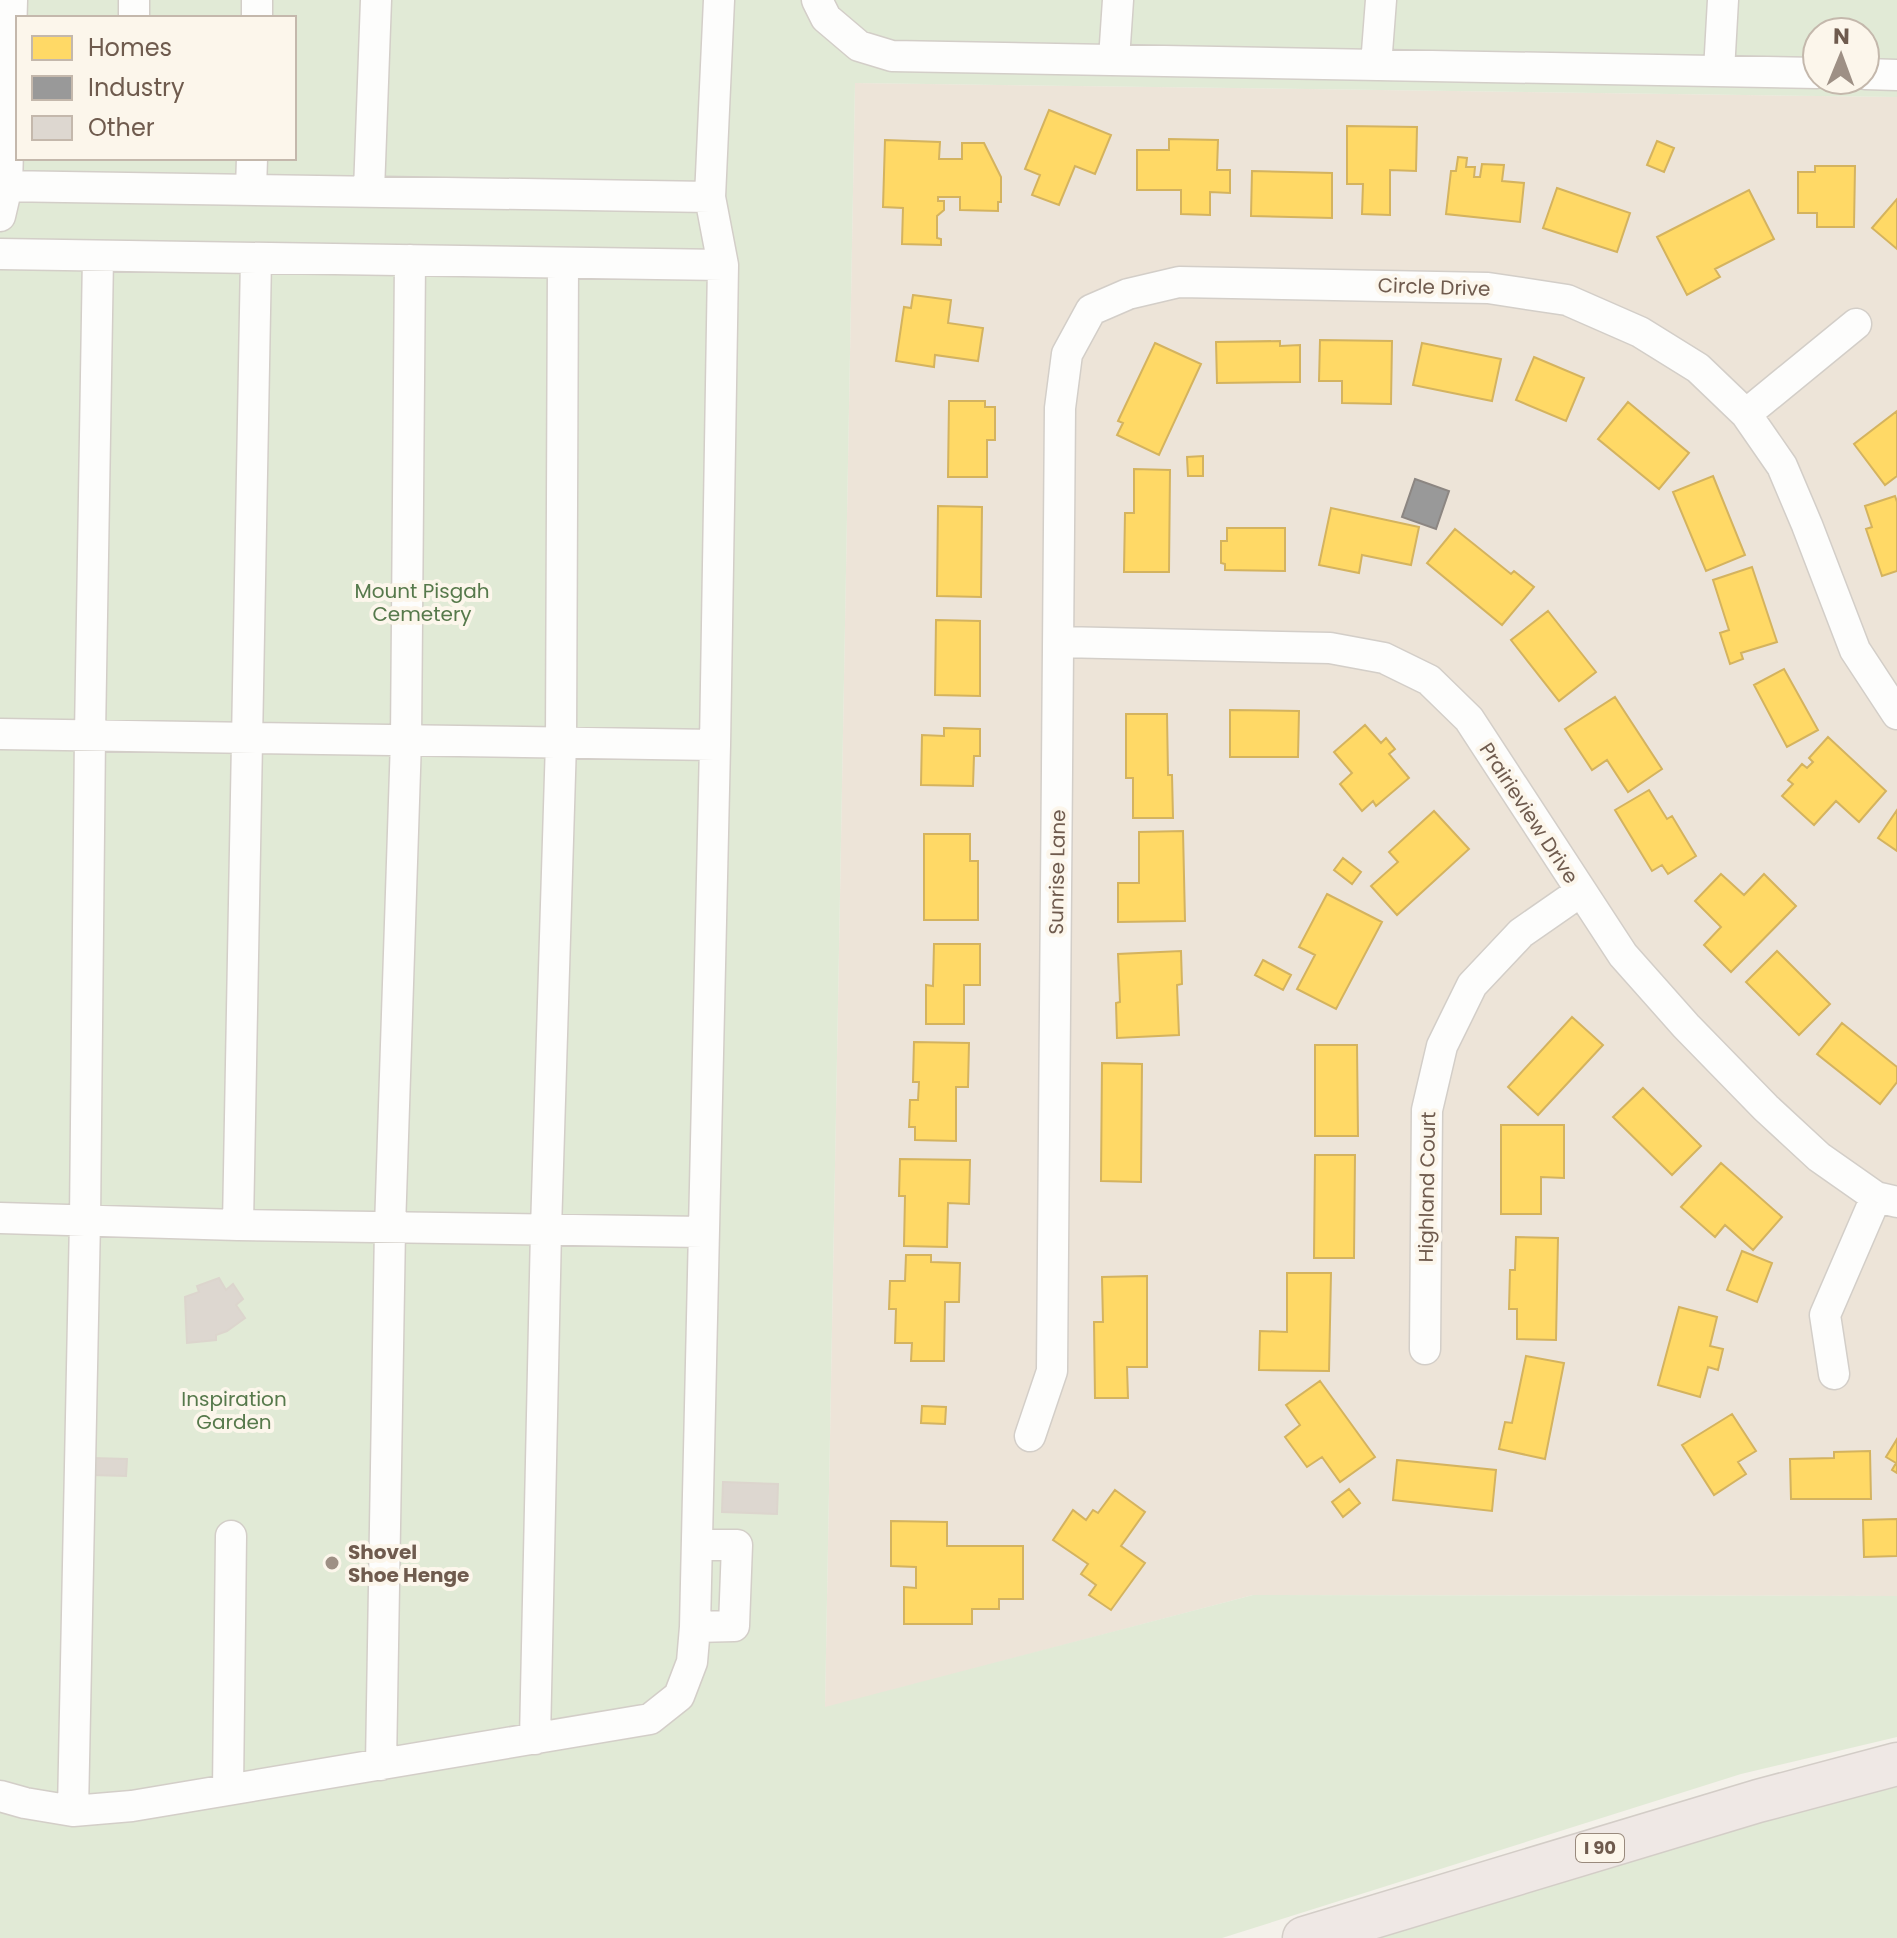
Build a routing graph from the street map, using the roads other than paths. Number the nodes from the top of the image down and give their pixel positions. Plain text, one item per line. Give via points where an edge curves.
1 (12, 0) edge
2 (376, 0) edge
3 (719, 0) edge
4 (817, 0) edge
5 (1118, 0) edge
6 (1381, 0) edge
7 (1723, 0) edge
8 (1114, 59) junction
9 (1376, 65) junction
10 (1719, 71) junction
11 (1801, 73) edge
12 (252, 160) edge
13 (130, 172) edge
14 (3, 186) edge
15 (251, 189) junction
16 (369, 191) junction
17 (710, 197) junction
18 (0, 216) edge
19 (0, 254) edge
20 (98, 256) junction
21 (256, 258) junction
22 (410, 260) junction
23 (563, 263) junction
24 (723, 265) junction
25 (1091, 310) joint
26 (1856, 324) dead end
27 (1746, 414) junction
28 (1059, 642) junction
29 (1897, 714) edge
30 (0, 734) edge
31 (90, 735) junction
32 (247, 737) junction
33 (406, 740) junction
34 (561, 742) junction
35 (715, 745) junction
36 (1580, 892) junction
37 (1886, 1199) edge
38 (0, 1218) edge
39 (85, 1220) junction
40 (238, 1225) junction
41 (390, 1228) junction
42 (546, 1230) junction
43 (703, 1232) junction
44 (1425, 1349) dead end
45 (1834, 1374) dead end
46 (1030, 1436) dead end
47 (231, 1536) dead end
48 (535, 1739) junction
49 (1897, 1764) edge
50 (381, 1765) junction
51 (228, 1790) junction
52 (0, 1796) edge
53 (73, 1811) junction
54 (1304, 1938) edge

1 - 14 street
2 - 16 street
3 - 17 street
4 - 8 street via 826,18 859,46 892,56
5 - 8 street
6 - 9 street
7 - 10 street
8 - 9 street
9 - 10 street
10 - 11 street
12 - 15 street
13 - 14 street
13 - 15 street
14 - 18 street
15 - 16 street
16 - 17 street
17 - 24 street
19 - 20 street
20 - 21 street
20 - 31 street
21 - 22 street
21 - 32 street
22 - 23 street
22 - 33 street
23 - 24 street
23 - 34 street
24 - 35 street
25 - 27 street, Circle Drive via 1128,294 1179,282 1488,288 1567,300 1640,332 1698,368
25 - 28 street, Sunrise Lane via 1067,354 1060,408
26 - 27 street
27 - 29 street, Circle Drive via 1782,466 1855,650
28 - 36 street, Prairieview Drive via 1330,648 1384,658 1429,680 1469,719
28 - 46 street, Sunrise Lane via 1052,1371
30 - 31 street
31 - 32 street
31 - 39 street
32 - 33 street
32 - 40 street
33 - 34 street
33 - 41 street
34 - 35 street
34 - 42 street
35 - 43 street
36 - 37 street, Prairieview Drive via 1623,955 1766,1108 1819,1157
36 - 44 street, Highland Court via 1521,933 1472,985 1442,1046 1427,1110
37 - 45 street via 1825,1315
38 - 39 street
39 - 40 street
39 - 53 street
40 - 41 street
41 - 42 street
41 - 50 street
42 - 43 street
42 - 48 street
43 - 48 street via 692,1662 679,1696 650,1719
47 - 51 street
48 - 50 street
49 - 54 highway, I 90
50 - 51 street
51 - 53 street
52 - 53 street

